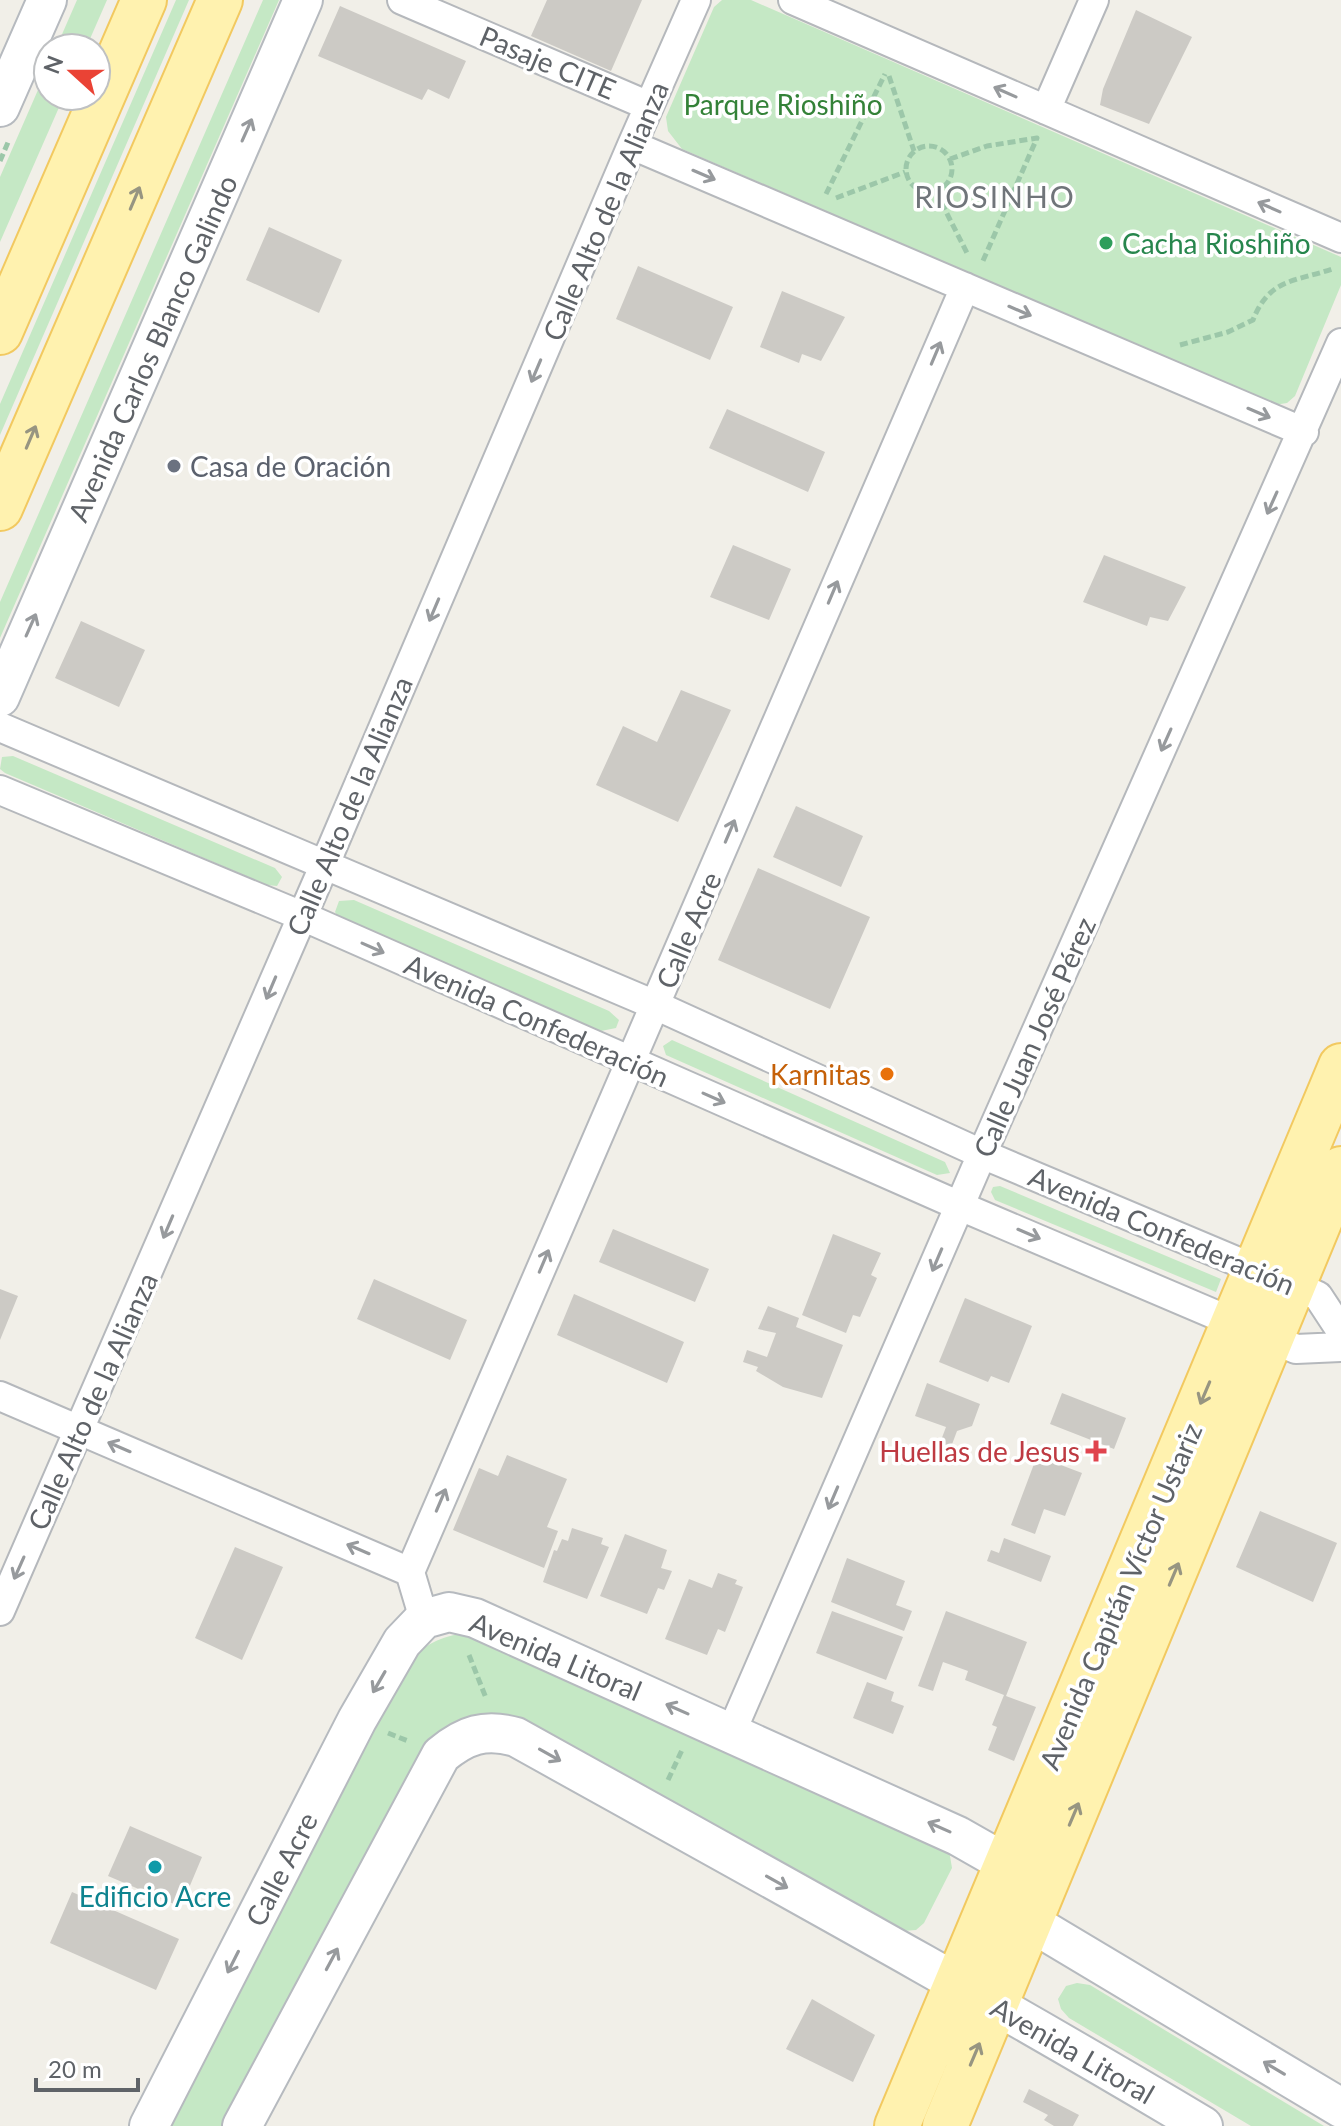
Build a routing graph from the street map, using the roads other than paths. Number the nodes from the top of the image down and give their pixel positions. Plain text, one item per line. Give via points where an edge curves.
1 (47, 0) edge
2 (144, 0) edge
3 (220, 0) edge
4 (303, 0) edge
5 (402, 0) edge
6 (696, 0) edge
7 (793, 0) edge
8 (1094, 0) edge
9 (649, 106) junction
10 (0, 107) edge
11 (1046, 110) junction
12 (632, 145) junction
13 (1341, 238) edge
14 (971, 273) junction
15 (0, 332) edge
16 (1341, 343) edge
17 (1304, 432) junction
18 (0, 508) edge
19 (0, 697) edge
20 (0, 727) edge
21 (0, 790) edge
22 (325, 864) junction
23 (302, 916) junction
24 (655, 1005) junction
25 (630, 1061) junction
26 (1341, 1066) edge
27 (982, 1154) junction
28 (1341, 1169) edge
29 (960, 1206) junction
30 (1275, 1277) junction
31 (1253, 1329) junction
32 (1341, 1331) edge
33 (1341, 1347) edge
34 (0, 1396) edge
35 (80, 1431) junction
36 (410, 1572) junction
37 (0, 1611) edge
38 (424, 1619) junction
39 (731, 1733) junction
40 (1008, 1863) junction
41 (1037, 1904) junction
42 (957, 1983) junction
43 (996, 2005) junction
44 (1341, 2108) edge
45 (149, 2126) edge
46 (242, 2126) edge
47 (897, 2126) edge
48 (945, 2126) edge
49 (1203, 2126) edge

1 - 10 street
2 - 15 main road
18 -> 3 main road
19 -> 4 street, Avenida Carlos Blanco Galindo
5 - 9 street, Pasaje CITE
6 - 9 street, Calle Alto de la Alianza
11 -> 7 street
8 - 11 street
9 - 12 street, Calle Alto de la Alianza
13 -> 11 street
12 -> 14 street
12 -> 22 street, Calle Alto de la Alianza
14 -> 17 street
24 -> 14 street, Calle Acre
16 - 17 street, Calle Juan José Pérez
17 -> 27 street, Calle Juan José Pérez
20 - 22 street, Avenida Confederación
21 - 23 street, Avenida Confederación
22 - 23 street, Calle Alto de la Alianza
22 - 24 street, Avenida Confederación
23 -> 25 street, Avenida Confederación
23 -> 35 street, Calle Alto de la Alianza
24 - 25 street, Calle Acre
24 - 27 street, Avenida Confederación
25 -> 29 street, Avenida Confederación
36 -> 25 street, Calle Acre
26 - 30 main road, Avenida Capitán Víctor Ustariz
27 - 29 street, Calle Juan José Pérez
27 - 30 street, Avenida Confederación
28 - 30 main road, Avenida Capitán Víctor Ustariz
29 -> 31 street, Avenida Confederación
29 -> 39 street, Calle Juan José Pérez
30 - 31 main road, Avenida Capitán Víctor Ustariz
30 - 32 street, Avenida Confederación via 1318,1296
31 - 33 street, Avenida Confederación via 1296,1349
31 -> 40 main road, Avenida Capitán Víctor Ustariz
41 -> 31 main road, Avenida Capitán Víctor Ustariz
34 - 35 street
36 -> 35 street
35 -> 37 street, Calle Alto de la Alianza
36 - 38 street
39 -> 38 street, Avenida Litoral via 475,1618 449,1612
38 -> 45 street, Calle Acre via 402,1642 357,1720
40 -> 39 street, Avenida Litoral
40 - 41 street, Avenida Litoral
40 - 42 main road, Avenida Capitán Víctor Ustariz
41 - 43 main road, Avenida Capitán Víctor Ustariz
44 -> 41 street, Avenida Litoral
42 - 43 street, Avenida Litoral
46 -> 42 street, Avenida Litoral via 441,1755 483,1720
42 - 47 main road, Avenida Capitán Víctor Ustariz
48 -> 43 main road, Avenida Capitán Víctor Ustariz
43 - 49 street, Avenida Litoral

